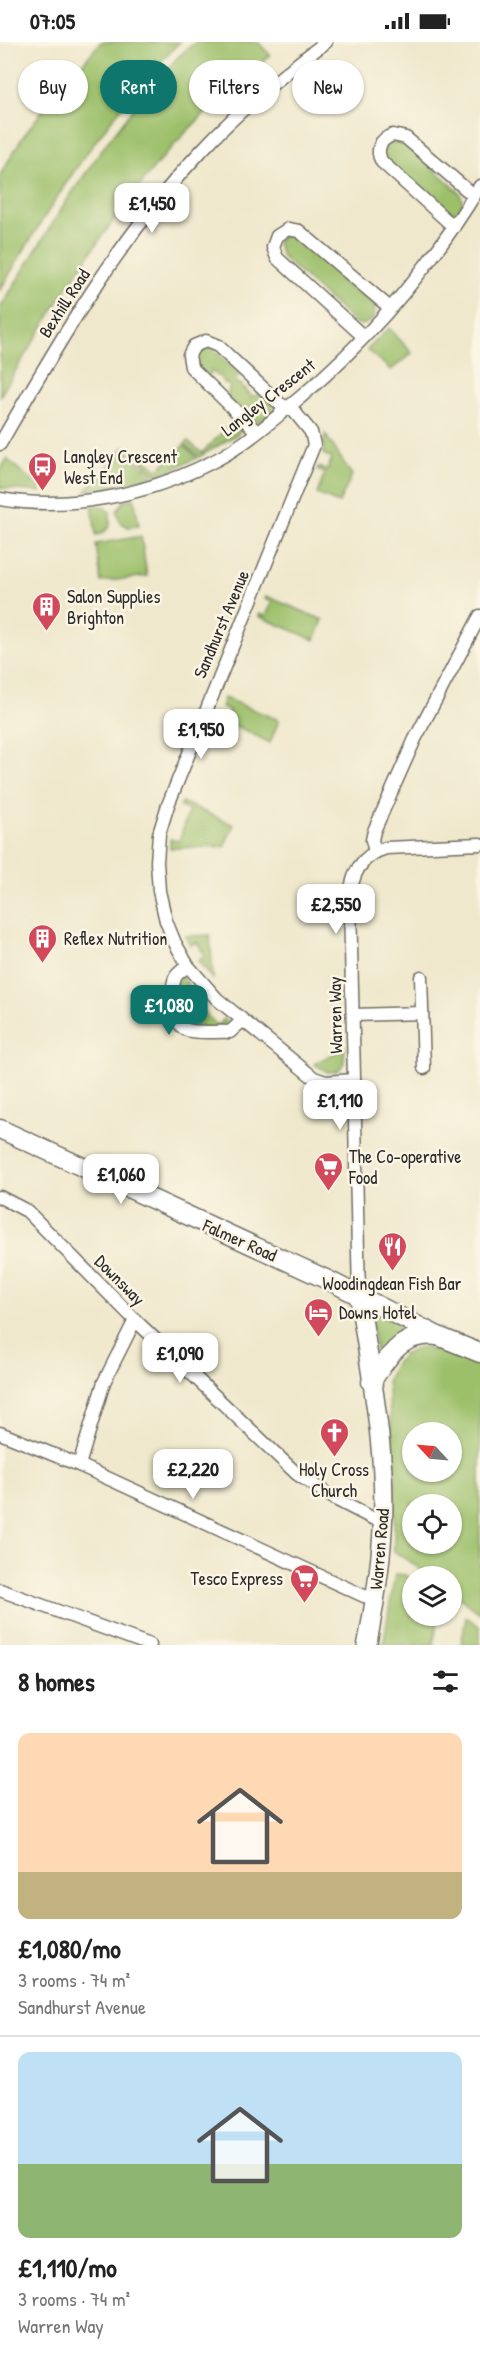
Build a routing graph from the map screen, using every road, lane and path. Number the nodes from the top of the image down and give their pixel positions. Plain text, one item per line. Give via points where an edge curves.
1 (326, 42) edge
2 (477, 191) edge
3 (454, 226) junction
4 (390, 308) junction
5 (364, 337) junction
6 (288, 407) junction
7 (257, 432) junction
8 (0, 444) edge
9 (0, 499) edge
10 (480, 616) edge
11 (480, 844) edge
12 (375, 852) junction
13 (188, 966) junction
14 (421, 976) dead end
15 (422, 1013) junction
16 (354, 1015) junction
17 (242, 1021) junction
18 (424, 1068) dead end
19 (354, 1080) junction
20 (0, 1129) edge
21 (0, 1197) edge
22 (359, 1295) junction
23 (135, 1320) junction
24 (438, 1336) junction
25 (480, 1353) edge
26 (371, 1382) junction
27 (0, 1433) edge
28 (79, 1465) junction
29 (384, 1519) junction
30 (0, 1590) edge
31 (375, 1598) junction
32 (150, 1645) edge
33 (367, 1645) edge

1 - 8 street, Bexhill Road via 232,119 166,191 91,293
2 - 3 street, Langley Crescent
2 - 3 street via 406,138 393,135 382,141 382,162
3 - 4 street, Langley Crescent
4 - 5 street, Langley Crescent
4 - 5 street via 301,232 288,229 277,236 273,247 277,258
5 - 6 street, Langley Crescent
6 - 7 street, Langley Crescent
6 - 7 street, Sandhurst Avenue via 280,404 216,344 206,341 194,346 188,357 192,369
6 - 13 street, Sandhurst Avenue via 311,432 313,449 198,728 158,840 157,876 162,907 170,933
7 - 9 street, Langley Crescent via 210,463 131,493 59,503
10 - 12 street via 399,772 374,831
11 - 12 street via 386,848
12 - 16 street, Warren Way via 359,866 350,892
13 - 17 street, Sandhurst Avenue
13 - 17 street via 174,980 175,1017 180,1025 188,1030 230,1032
14 - 15 street
15 - 16 street
15 - 18 street
16 - 19 street, Warren Way
17 - 19 street, Sandhurst Avenue via 318,1080
19 - 22 street, Warren Way
20 - 22 main road, Falmer Road
21 - 23 street, Downsway via 27,1211
22 - 24 main road, Falmer Road
22 - 26 main road, Warren Road
23 - 28 street via 104,1383
23 - 29 street, Downsway via 297,1474 335,1499 372,1518
24 - 25 main road, Falmer Road
24 - 26 main road via 420,1336 402,1344
26 - 29 main road, Warren Road
27 - 28 street
28 - 31 street
29 - 31 main road, Warren Road
30 - 32 street
31 - 33 main road, Warren Road

